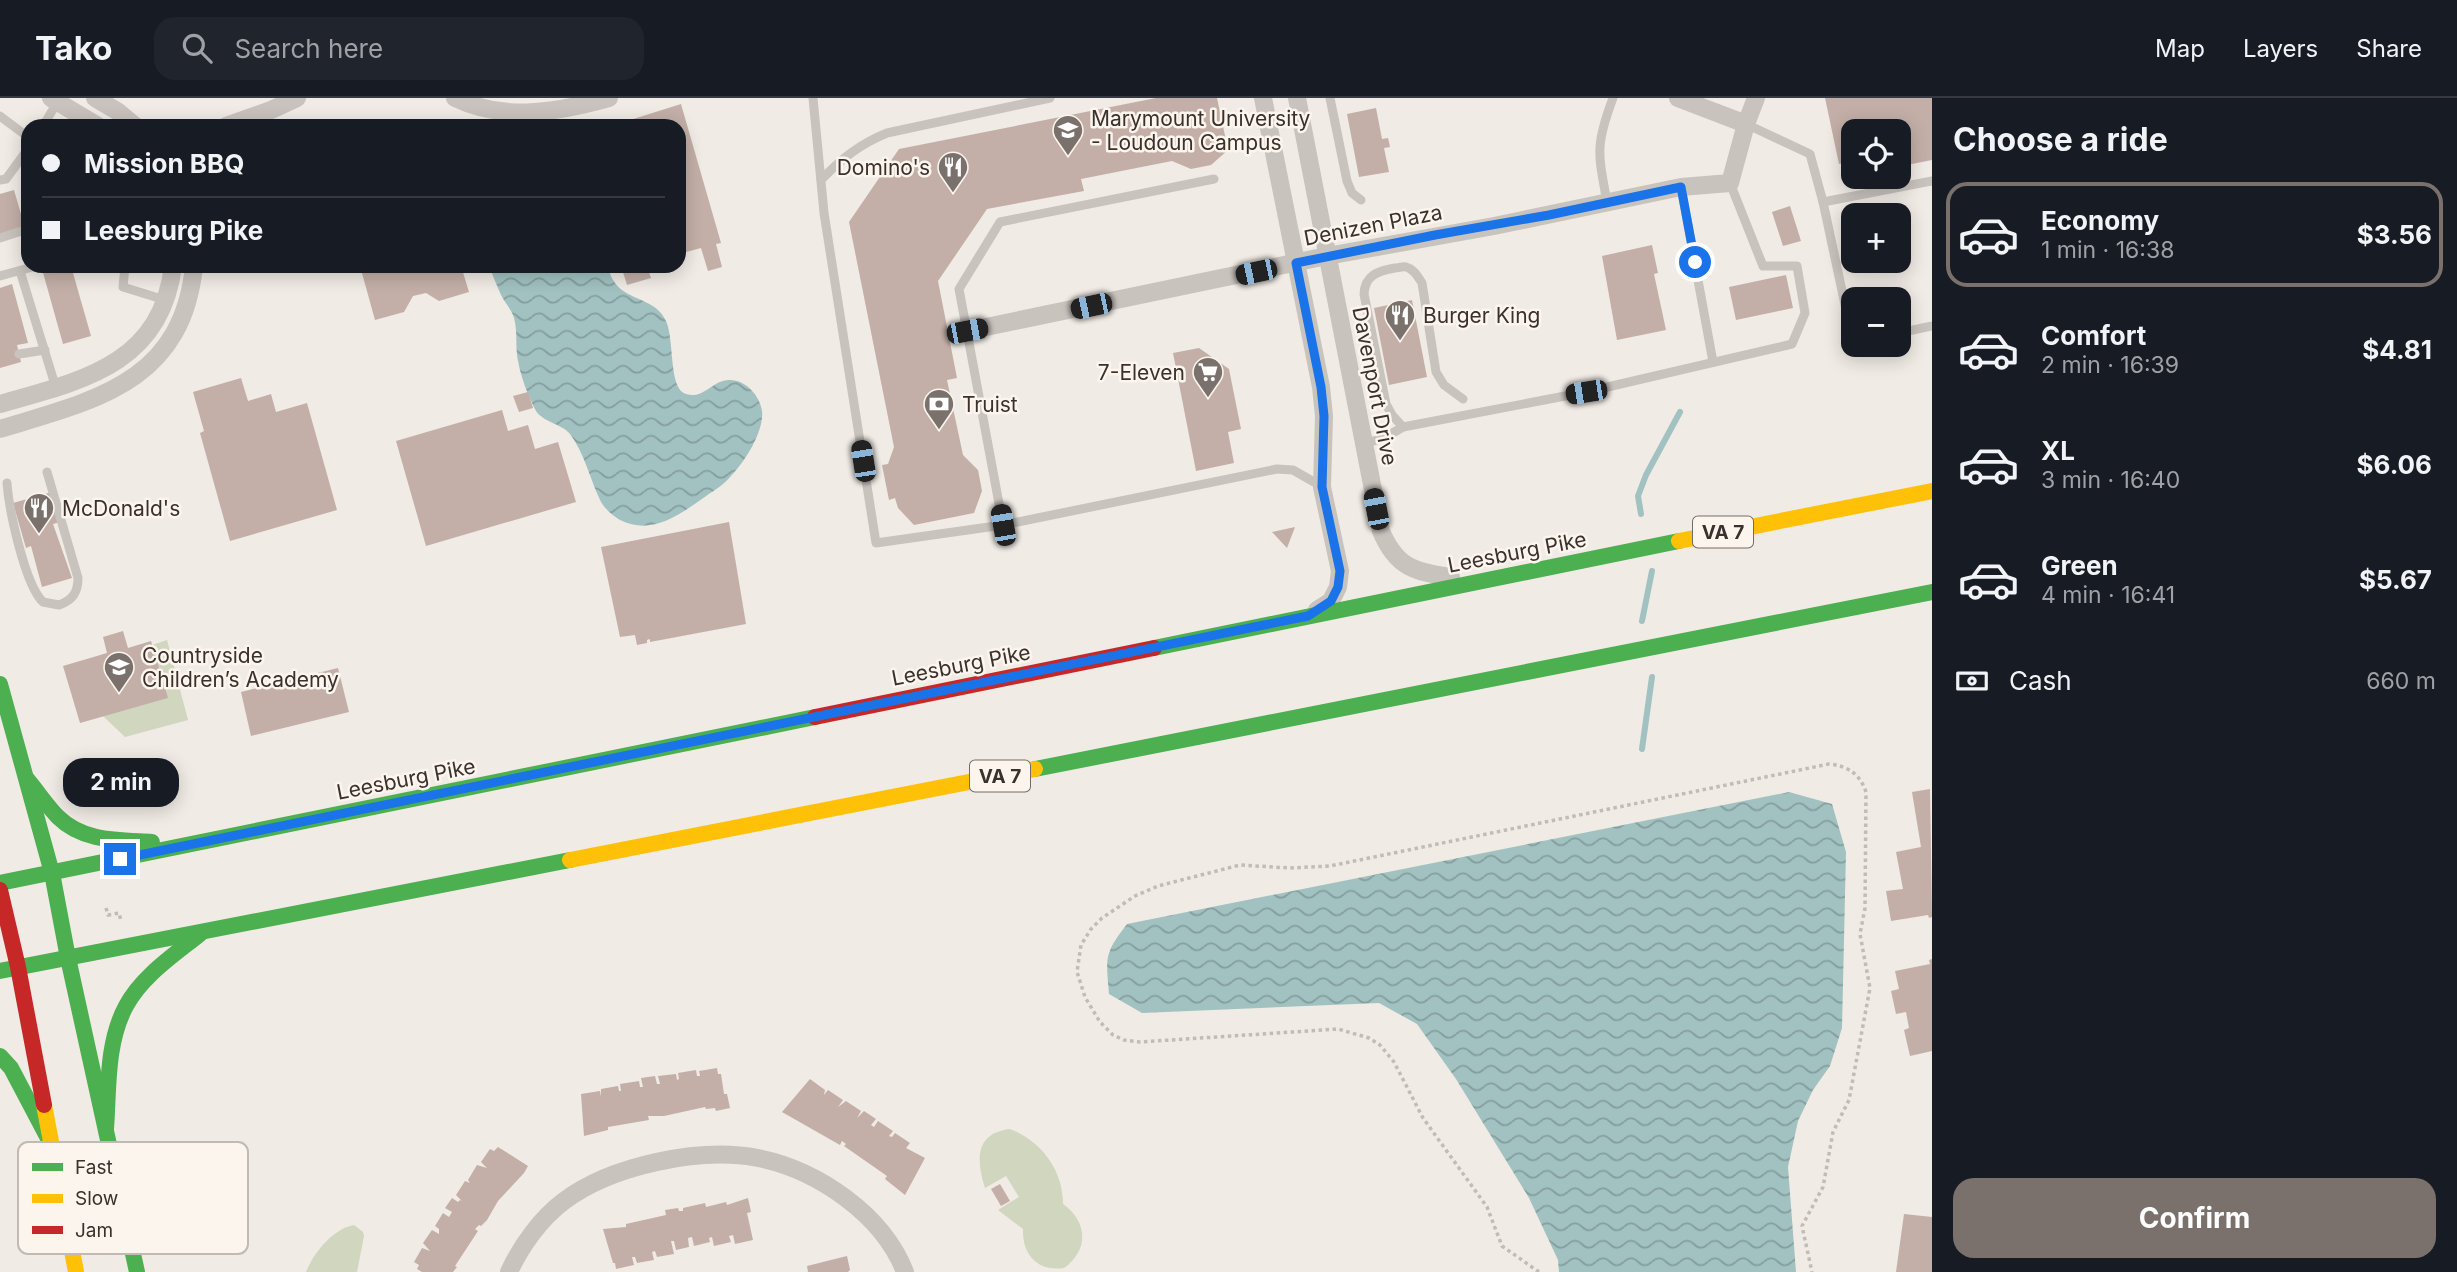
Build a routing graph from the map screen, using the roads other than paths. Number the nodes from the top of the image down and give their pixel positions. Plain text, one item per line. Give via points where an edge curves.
1 (95, 98) edge
2 (297, 98) edge
3 (454, 98) edge
4 (608, 98) edge
5 (813, 98) edge
6 (1050, 98) edge
7 (1263, 98) edge
8 (1297, 98) edge
9 (1330, 98) edge
10 (1614, 98) edge
11 (1678, 98) edge
12 (1756, 98) edge
13 (56, 100) edge
14 (545, 105) edge
15 (0, 116) edge
16 (46, 119) edge
17 (87, 119) edge
18 (127, 119) edge
19 (246, 119) edge
20 (1746, 124) junction
21 (21, 132) edge
22 (21, 159) edge
23 (1213, 179) dead end
24 (0, 180) edge
25 (821, 180) junction
26 (1932, 181) edge
27 (1730, 183) junction
28 (1681, 187) junction
29 (1361, 200) dead end
30 (1608, 202) junction
31 (1823, 202) junction
32 (21, 231) edge
33 (0, 238) edge
34 (1327, 256) junction
35 (1296, 263) junction
36 (20, 271) joint
37 (124, 273) edge
38 (171, 273) edge
39 (193, 273) edge
40 (0, 276) edge
41 (1841, 287) edge
42 (165, 300) junction
43 (1932, 326) edge
44 (1911, 330) edge
45 (967, 331) junction
46 (45, 350) junction
47 (19, 354) dead end
48 (1713, 362) junction
49 (56, 388) junction
50 (1463, 399) dead end
51 (0, 404) edge
52 (1403, 427) junction
53 (0, 429) edge
54 (1363, 444) junction
55 (47, 472) dead end
56 (7, 484) dead end
57 (1322, 487) junction
58 (1932, 491) edge
59 (1003, 525) junction
60 (1514, 573) junction
61 (1932, 592) edge
62 (1308, 616) junction
63 (0, 684) edge
64 (27, 779) junction
65 (189, 844) junction
66 (52, 873) junction
67 (0, 883) edge
68 (0, 890) edge
69 (203, 932) junction
70 (68, 958) junction
71 (18, 967) junction
72 (0, 971) edge
73 (0, 1056) edge
74 (106, 1129) junction
75 (50, 1142) joint
76 (109, 1142) edge
77 (72, 1254) edge
78 (132, 1254) edge
79 (76, 1272) edge
80 (136, 1272) edge
81 (509, 1272) edge
82 (905, 1272) edge

1 - 18 street
2 - 19 street
3 - 14 street via 498,111
4 - 14 street
5 - 25 lane
6 - 25 lane via 887,133 844,156
7 - 35 street
8 - 34 street, Davenport Drive
9 - 29 lane via 1347,181
10 - 30 lane via 1598,144
11 - 20 street
12 - 20 street
13 - 16 lane
13 - 17 street
15 - 21 lane
20 - 27 street
20 - 31 lane via 1810,154
22 - 24 lane via 6,179
23 - 45 lane via 1000,222 959,289
25 - 59 lane via 876,543
26 - 31 lane
27 - 28 street, Denizen Plaza
27 - 48 lane via 1763,266 1797,266 1805,313 1792,344
28 - 30 street, Denizen Plaza
28 - 48 lane
30 - 34 street, Denizen Plaza
31 - 41 lane
32 - 33 lane
34 - 35 street, Denizen Plaza
34 - 54 street, Davenport Drive
35 - 45 street, Denizen Plaza
35 - 57 street via 1321,387
36 - 40 lane
36 - 46 lane
37 - 42 lane via 123,287
38 - 42 street
39 - 53 street via 178,326 150,366 111,391
42 - 49 street via 151,327 114,364
43 - 44 lane
45 - 59 lane
46 - 47 lane
46 - 49 lane
48 - 52 lane
49 - 51 street
50 - 52 lane via 1444,385 1436,372 1422,283 1405,266 1378,271 1364,285 1364,294 1386,404
52 - 54 lane
54 - 60 street, Davenport Drive via 1381,531 1397,559 1411,569 1452,577
55 - 56 lane via 78,578 74,596 59,605 43,602 33,590 8,507
57 - 59 lane via 1293,470 1277,469
57 - 62 street via 1340,571 1331,601
58 - 60 main road, Leesburg Pike / VA 7
60 - 62 main road, Leesburg Pike / VA 7
61 - 69 main road, VA 7
62 - 65 main road, Leesburg Pike / VA 7
63 - 64 main road
64 - 65 main road via 78,832
64 - 66 main road
65 - 66 main road, Leesburg Pike / VA 7
66 - 67 main road, Leesburg Pike / VA 7
66 - 70 main road
68 - 71 main road
69 - 70 main road, VA 7
69 - 74 main road via 163,964 127,1006 112,1056
70 - 71 main road, VA 7
70 - 74 main road
71 - 72 main road, VA 7
71 - 75 main road
73 - 75 main road
74 - 76 main road
77 - 79 main road
78 - 80 main road
81 - 82 street via 547,1216 585,1188 649,1165 730,1155 759,1158 805,1174 839,1193 880,1230

